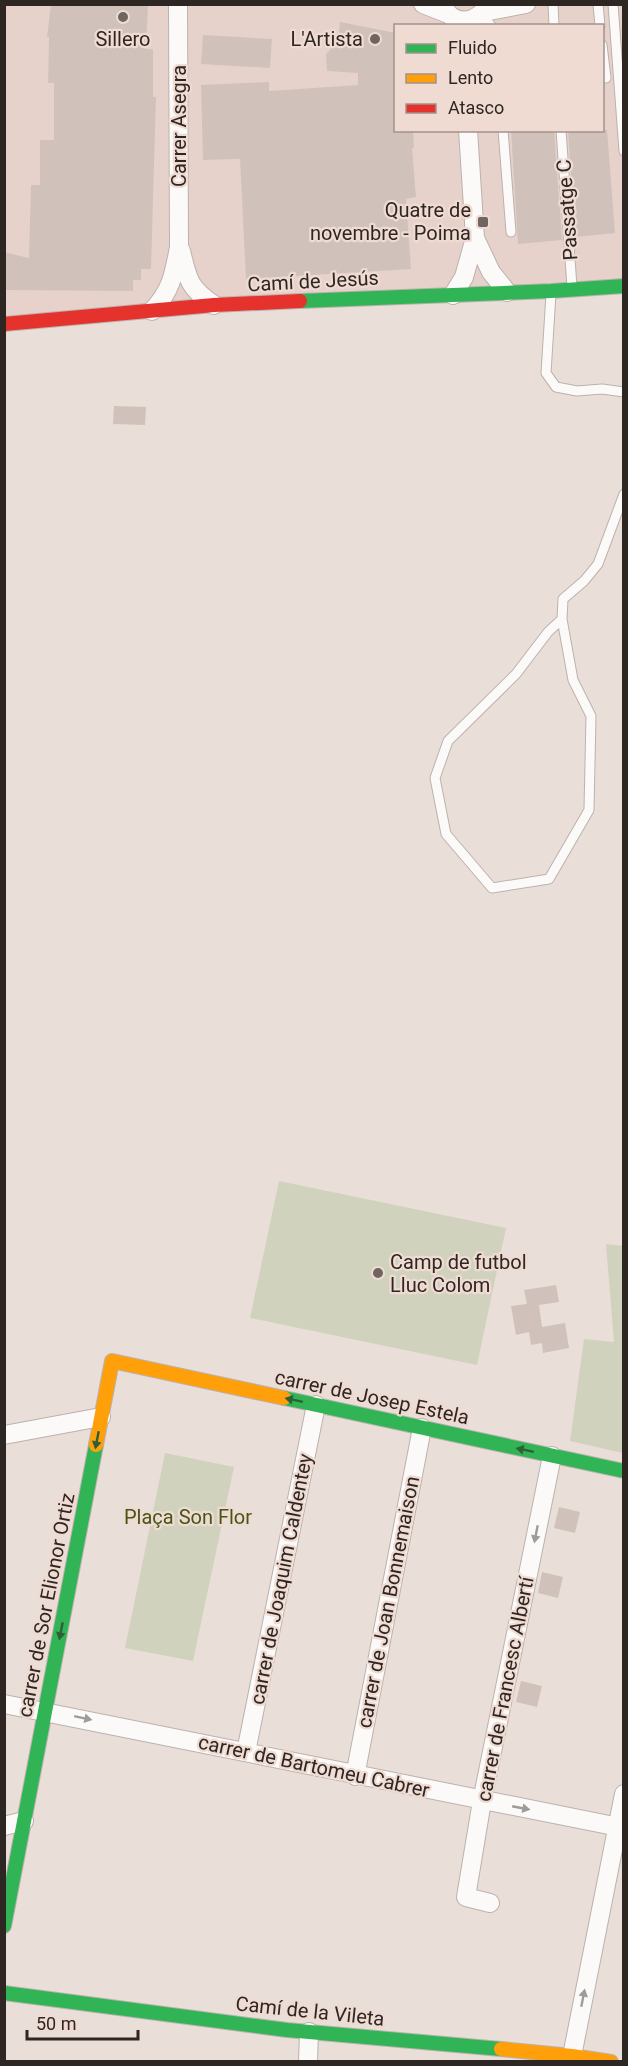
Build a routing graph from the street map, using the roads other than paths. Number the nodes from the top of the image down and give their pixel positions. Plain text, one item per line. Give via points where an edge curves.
1 (178, 4) edge
2 (423, 4) edge
3 (526, 4) edge
4 (553, 4) edge
5 (598, 4) edge
6 (613, 4) edge
7 (447, 14) edge
8 (483, 17) edge
9 (554, 24) edge
10 (600, 24) edge
11 (604, 56) edge
12 (606, 78) dead end
13 (468, 132) edge
14 (503, 132) edge
15 (561, 132) edge
16 (624, 151) edge
17 (511, 232) dead end
18 (475, 238) junction
19 (179, 247) junction
20 (624, 286) edge
21 (572, 290) junction
22 (551, 291) junction
23 (507, 292) junction
24 (453, 295) junction
25 (214, 305) junction
26 (152, 310) junction
27 (4, 324) edge
28 (624, 392) edge
29 (624, 494) edge
30 (562, 619) junction
31 (112, 1361) joint
32 (316, 1405) junction
33 (101, 1417) junction
34 (422, 1428) junction
35 (4, 1435) edge
36 (552, 1456) junction
37 (624, 1471) edge
38 (4, 1704) edge
39 (46, 1711) junction
40 (246, 1752) junction
41 (355, 1776) junction
42 (624, 1794) edge
43 (482, 1801) junction
44 (24, 1821) junction
45 (4, 1826) edge
46 (620, 1828) edge
47 (490, 1903) dead end
48 (4, 1926) edge
49 (4, 1993) edge
50 (309, 2032) junction
51 (572, 2056) junction
52 (308, 2061) edge
53 (611, 2061) edge

1 - 19 street, Carrer Asegra
2 - 7 street
3 - 8 street
4 - 9 lane
5 - 10 lane
6 - 16 lane
7 - 8 street via 460,21
11 - 12 lane
13 - 18 street
14 - 17 lane
15 - 21 lane, Passatge C
18 - 23 street via 491,272
18 - 24 street via 464,277
19 - 25 street via 188,281
19 - 26 street via 172,282
20 - 21 street, Camí de Jesús
21 - 22 street, Camí de Jesús
22 - 23 street, Camí de Jesús
22 - 28 lane via 546,373 556,387
23 - 24 street, Camí de Jesús
24 - 25 street, Camí de Jesús
25 - 26 street, Camí de Jesús
26 - 27 street, Camí de Jesús
29 - 30 lane via 598,564 562,599
30 - 30 lane via 516,674 448,741 435,778 446,834 492,888 549,879 588,810 591,716 573,680
32 -> 31 street, carrer de Josep Estela
31 - 33 street, carrer de Sor Elionor Ortiz
32 - 34 street, carrer de Josep Estela
32 - 40 street, carrer de Joaquim Caldentey
33 - 35 street
33 -> 39 street, carrer de Sor Elionor Ortiz
36 -> 34 street, carrer de Josep Estela
34 - 41 street, carrer de Joan Bonnemaison
36 - 37 street, carrer de Josep Estela
36 -> 43 street, carrer de Francesc Albertí
38 - 39 street, carrer de Bartomeu Cabrer
39 -> 40 street, carrer de Bartomeu Cabrer
39 - 44 street, carrer de Sor Elionor Ortiz
40 - 41 street, carrer de Bartomeu Cabrer
41 - 43 street, carrer de Bartomeu Cabrer
42 - 46 street
43 -> 46 street, carrer de Bartomeu Cabrer
43 - 47 street, carrer de Francesc Albertí via 466,1897
44 - 45 street
44 - 48 street, carrer de Sor Elionor Ortiz
51 -> 46 street
49 - 50 street, Camí de la Vileta
50 - 51 street, Camí de la Vileta
50 - 52 street
51 - 53 street, Camí de la Vileta

